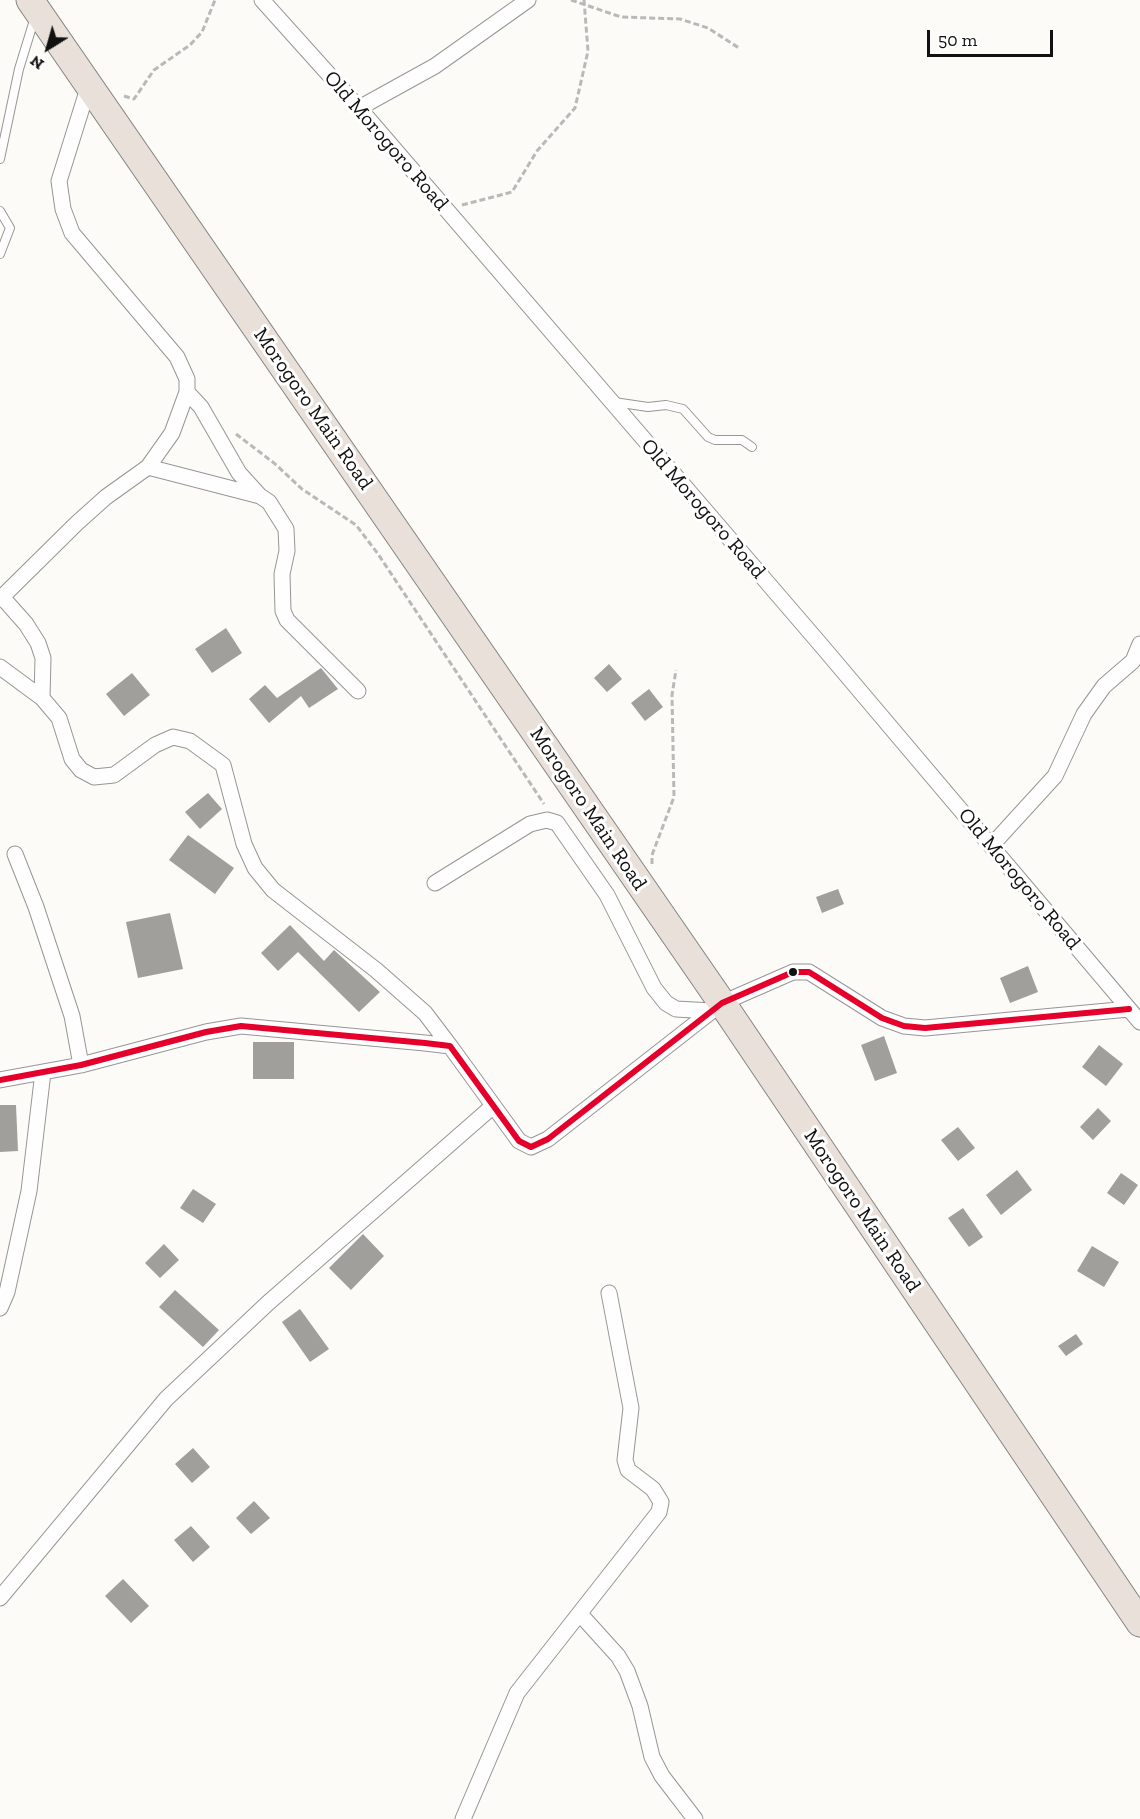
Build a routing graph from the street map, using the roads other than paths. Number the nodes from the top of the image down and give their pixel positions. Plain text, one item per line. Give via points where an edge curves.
1 (262, 0) edge
2 (528, 0) edge
3 (34, 5) edge
4 (89, 84) junction
5 (359, 108) junction
6 (0, 159) edge
7 (0, 211) edge
8 (0, 254) edge
9 (187, 392) junction
10 (609, 402) junction
11 (752, 447) dead end
12 (148, 467) junction
13 (260, 496) junction
14 (1, 598) edge
15 (1140, 644) edge
16 (0, 667) edge
17 (358, 691) dead end
18 (42, 698) junction
19 (991, 846) junction
20 (15, 854) dead end
21 (435, 883) dead end
22 (717, 1007) junction
23 (1129, 1010) junction
24 (1140, 1022) edge
25 (450, 1046) junction
26 (81, 1065) junction
27 (43, 1072) junction
28 (0, 1080) edge
29 (492, 1107) junction
30 (609, 1293) dead end
31 (0, 1308) edge
32 (0, 1598) edge
33 (580, 1614) junction
34 (1140, 1623) edge
35 (463, 1819) edge
36 (695, 1819) edge

1 - 5 street, Old Morogoro Road
2 - 5 street via 435,66
3 - 4 highway, Morogoro Main Road
3 - 6 lane
4 - 9 street via 59,181 63,209 72,233 177,357 187,379
4 - 22 highway, Morogoro Main Road
5 - 10 street, Old Morogoro Road
7 - 8 lane via 10,228
9 - 12 street via 172,433
9 - 13 street via 201,407 239,473
10 - 11 lane via 682,409 715,441 742,440
10 - 19 street, Old Morogoro Road
12 - 13 street
12 - 14 street via 84,516
13 - 17 street via 278,514 285,529 281,600 287,620
14 - 18 street via 38,643 43,658
15 - 19 street via 1133,661 1104,686 1084,714 1055,776
16 - 18 street
18 - 25 street via 59,718 72,759 94,777 114,775 172,737 190,741 224,765 244,844 255,868 273,890 425,1012
19 - 23 street, Old Morogoro Road
20 - 26 street via 72,1016
21 - 22 street via 530,824 547,820 557,823 595,876 654,988 666,1003 676,1010
22 - 23 street via 792,972 809,972 882,1018 904,1026 925,1028
22 - 29 street via 548,1139 531,1148 519,1141
22 - 34 highway, Morogoro Main Road
23 - 24 street, Old Morogoro Road
25 - 26 street via 241,1026
25 - 29 street
26 - 27 street
27 - 28 street
27 - 31 street via 29,1191
29 - 32 street via 268,1303 166,1399
30 - 33 street via 631,1408 625,1460 628,1470 653,1489 661,1502 659,1512
33 - 35 street via 518,1693
33 - 36 street via 627,1671 652,1757

